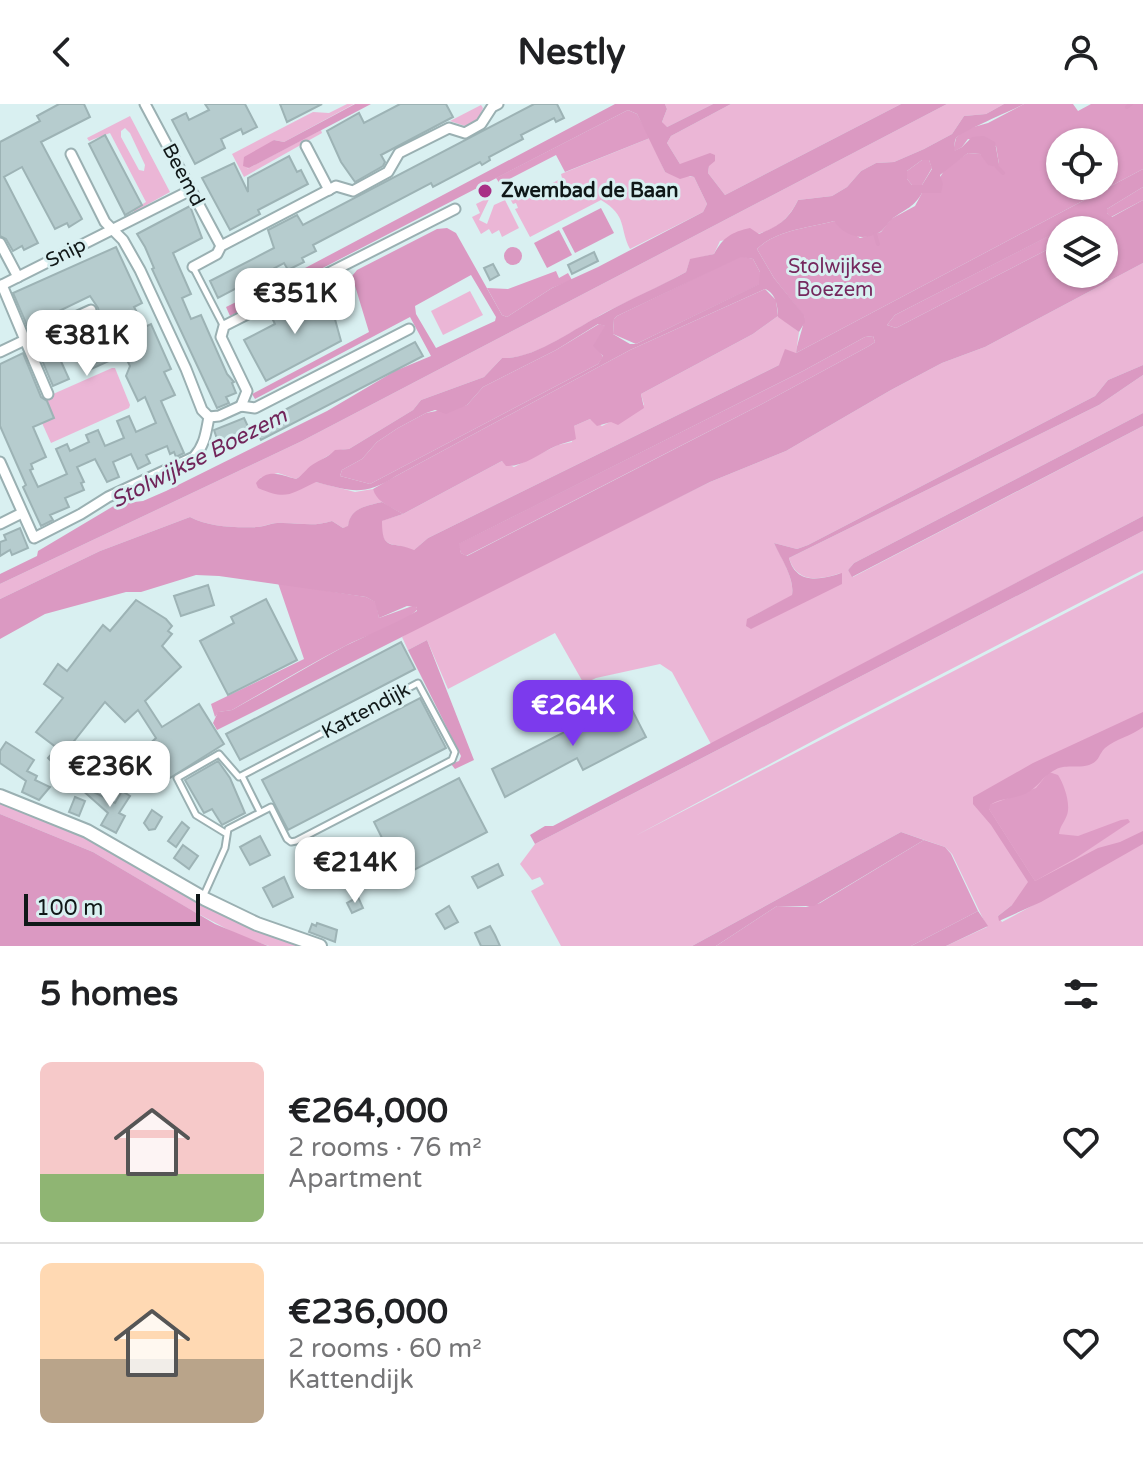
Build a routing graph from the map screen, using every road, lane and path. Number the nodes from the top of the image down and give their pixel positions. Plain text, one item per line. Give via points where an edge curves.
1 (161, 104) edge
2 (498, 104) edge
3 (147, 107) edge
4 (306, 146) dead end
5 (71, 154) dead end
6 (191, 190) junction
7 (329, 190) junction
8 (455, 209) dead end
9 (115, 230) junction
10 (0, 243) edge
11 (221, 246) junction
12 (193, 267) joint
13 (18, 277) junction
14 (1, 286) edge
15 (91, 310) dead end
16 (224, 326) junction
17 (409, 329) dead end
18 (25, 340) junction
19 (0, 352) edge
20 (48, 394) dead end
21 (241, 406) junction
22 (209, 417) junction
23 (0, 462) edge
24 (22, 513) junction
25 (0, 524) edge
26 (242, 776) junction
27 (0, 796) edge
28 (260, 812) junction
29 (227, 834) junction
30 (203, 898) junction
31 (320, 946) edge

1 - 3 street
2 - 7 street via 465,133 449,128 399,153 388,172 353,191 336,186
3 - 6 street, Beemd
4 - 7 street
5 - 9 street, Snip via 105,222
6 - 9 street, Snip
6 - 11 street, Beemd
7 - 11 street
8 - 16 street
9 - 13 street, Snip
9 - 22 street
10 - 13 street
11 - 12 street
12 - 16 lane
13 - 14 street, Snip
14 - 18 street
15 - 18 street
16 - 21 street via 221,337 247,391
17 - 21 street via 255,408
18 - 19 street
18 - 20 street
21 - 22 street
22 - 24 street via 202,449 194,457 34,538
23 - 24 street
24 - 25 street
26 - 28 lane, Kattendijk
26 - 28 lane, Kattendijk via 418,683 455,752 452,760 296,841 287,839 271,807
26 - 29 lane, Kattendijk via 219,754 177,778 196,815
27 - 30 street via 87,831
28 - 29 lane
29 - 30 lane
30 - 31 street

